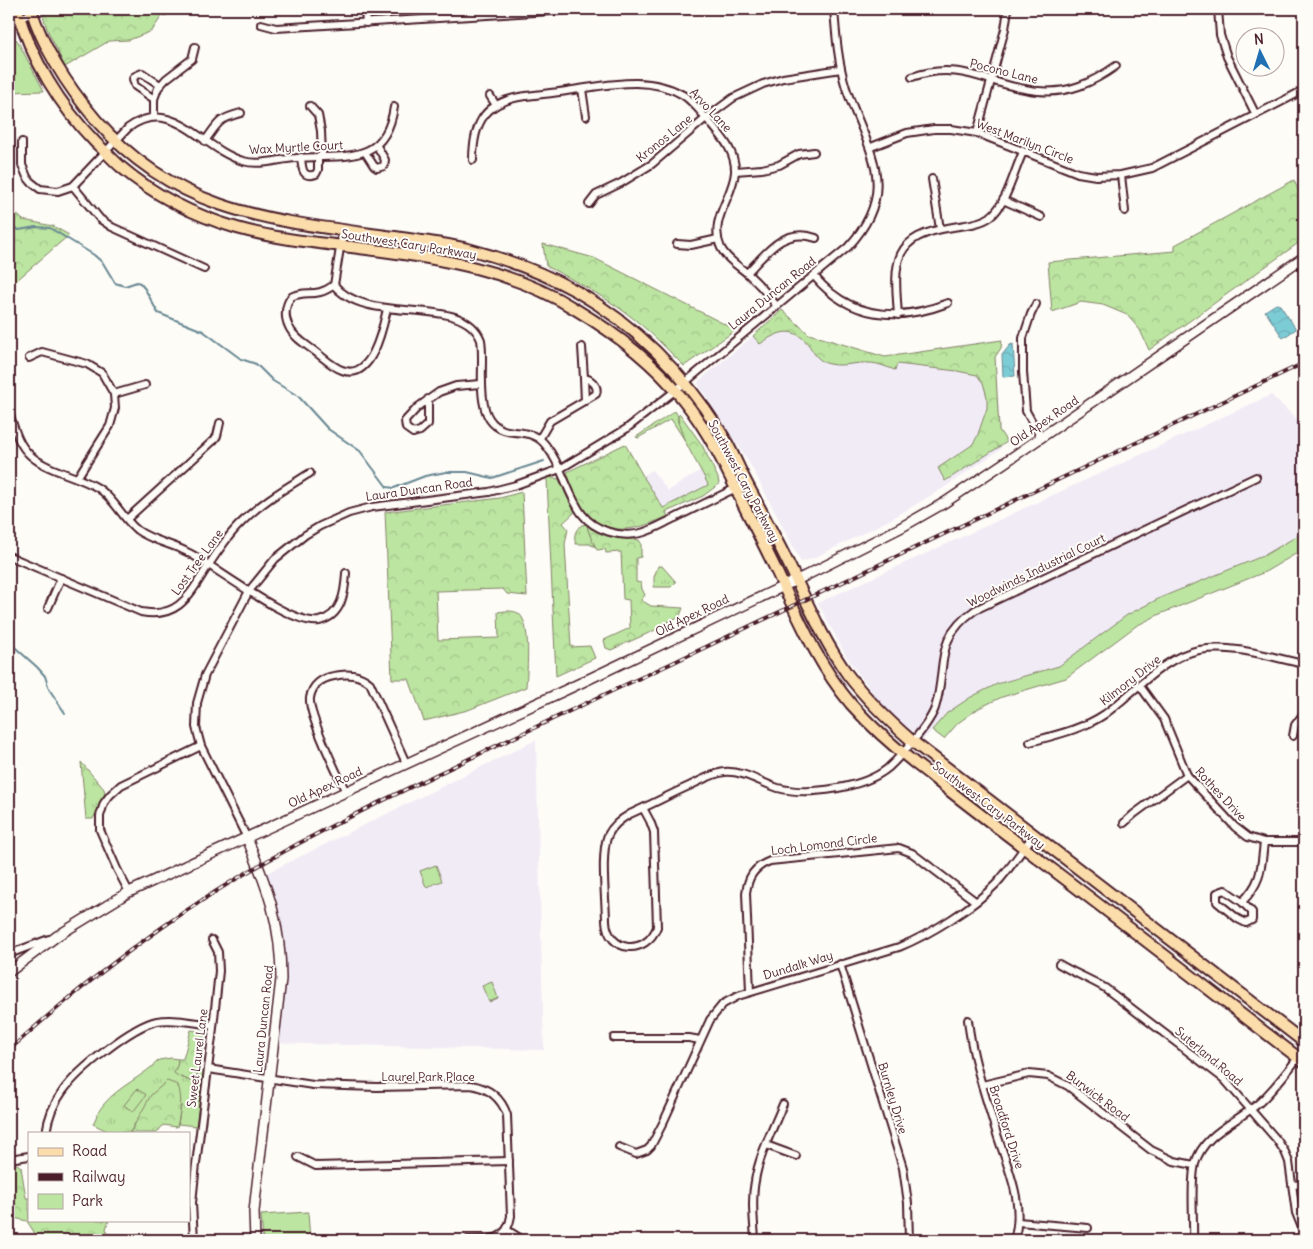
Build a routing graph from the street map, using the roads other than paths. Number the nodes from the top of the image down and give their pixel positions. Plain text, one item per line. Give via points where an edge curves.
1 (365, 9) edge
2 (584, 9) edge
3 (834, 9) edge
4 (1008, 9) edge
5 (1218, 9) edge
6 (32, 11) edge
7 (18, 13) edge
8 (9, 22) edge
9 (366, 23) junction
10 (261, 24) dead end
11 (196, 47) dead end
12 (1116, 66) dead end
13 (841, 70) junction
14 (912, 78) dead end
15 (992, 80) junction
16 (160, 85) junction
17 (582, 89) junction
18 (1304, 90) edge
19 (490, 96) dead end
20 (154, 99) junction
21 (496, 105) junction
22 (310, 106) dead end
23 (394, 107) dead end
24 (242, 113) dead end
25 (1256, 115) junction
26 (154, 116) junction
27 (586, 116) dead end
28 (706, 118) junction
29 (977, 133) junction
30 (115, 141) junction
31 (205, 141) junction
32 (22, 142) dead end
33 (377, 146) junction
34 (871, 146) junction
35 (105, 151) junction
36 (366, 152) junction
37 (814, 152) dead end
38 (1023, 152) junction
39 (320, 156) junction
40 (301, 157) junction
41 (473, 160) dead end
42 (735, 171) junction
43 (1121, 175) junction
44 (932, 179) dead end
45 (73, 186) junction
46 (1004, 200) junction
47 (589, 204) dead end
48 (1125, 211) dead end
49 (1041, 217) dead end
50 (940, 229) junction
51 (343, 230) junction
52 (816, 238) dead end
53 (718, 239) junction
54 (677, 244) dead end
55 (340, 246) junction
56 (1304, 257) edge
57 (204, 269) dead end
58 (747, 273) junction
59 (814, 276) junction
60 (334, 285) junction
61 (948, 303) dead end
62 (1036, 304) dead end
63 (776, 305) junction
64 (387, 309) junction
65 (898, 315) junction
66 (582, 347) dead end
67 (29, 358) dead end
68 (584, 378) junction
69 (685, 382) junction
70 (481, 384) junction
71 (145, 385) dead end
72 (676, 390) junction
73 (114, 394) junction
74 (428, 399) junction
75 (585, 401) junction
76 (10, 415) dead end
77 (220, 423) dead end
78 (540, 438) junction
79 (1042, 438) junction
80 (560, 469) junction
81 (310, 473) dead end
82 (1256, 477) dead end
83 (77, 478) junction
84 (747, 483) junction
85 (736, 488) junction
86 (127, 519) junction
87 (9, 556) edge
88 (208, 566) junction
89 (346, 572) dead end
90 (61, 578) junction
91 (796, 580) junction
92 (783, 586) junction
93 (249, 592) junction
94 (48, 608) dead end
95 (1304, 664) edge
96 (1140, 686) junction
97 (1304, 714) edge
98 (1293, 736) dead end
99 (912, 741) junction
100 (1030, 742) dead end
101 (201, 746) junction
102 (902, 753) junction
103 (406, 763) junction
104 (1187, 775) junction
105 (346, 792) junction
106 (643, 808) junction
107 (1124, 824) dead end
108 (1034, 835) junction
109 (247, 838) junction
110 (1264, 842) junction
111 (1304, 842) edge
112 (1024, 848) junction
113 (129, 892) junction
114 (975, 901) junction
115 (1242, 902) junction
116 (57, 936) junction
117 (212, 940) dead end
118 (9, 955) edge
119 (22, 961) junction
120 (840, 964) junction
121 (1059, 964) dead end
122 (9, 972) edge
123 (750, 992) junction
124 (968, 1020) dead end
125 (214, 1025) junction
126 (614, 1038) dead end
127 (700, 1040) junction
128 (1304, 1042) edge
129 (1302, 1056) edge
130 (208, 1069) junction
131 (270, 1078) junction
132 (982, 1086) junction
133 (783, 1104) dead end
134 (1251, 1109) junction
135 (46, 1132) edge
136 (766, 1145) junction
137 (618, 1147) dead end
138 (28, 1156) edge
139 (796, 1156) dead end
140 (298, 1157) dead end
141 (9, 1159) edge
142 (509, 1161) junction
143 (1194, 1164) junction
144 (1304, 1184) edge
145 (1293, 1185) junction
146 (191, 1203) edge
147 (1018, 1222) junction
148 (1088, 1228) dead end
149 (507, 1230) junction
150 (1304, 1233) edge
151 (194, 1240) edge
152 (255, 1240) edge
153 (468, 1240) edge
154 (523, 1240) edge
155 (755, 1240) edge
156 (909, 1240) edge
157 (1014, 1240) edge
158 (1193, 1240) edge

1 - 9 street
2 - 9 street
3 - 13 street, Laura Duncan Road
4 - 15 street
5 - 25 street via 1220,35 1227,57
6 - 7 street
6 - 30 main road, Southwest Cary Parkway via 63,76
7 - 8 street
7 - 35 main road, Southwest Cary Parkway via 30,47 52,88
9 - 10 street via 276,28
11 - 16 street via 192,60
12 - 15 street, Pocono Lane via 1086,84 1063,90 1038,91
13 - 28 street, Kronos Lane via 763,84 732,98
13 - 34 street, Laura Duncan Road
14 - 15 street, Pocono Lane via 950,70
15 - 29 street
16 - 20 street
16 - 20 street via 142,73 133,79 135,86
17 - 21 street, Arvo Lane via 514,98
17 - 27 street
17 - 28 street, Arvo Lane via 621,83 657,86 681,94
18 - 25 street, West Marilyn Circle
19 - 21 street
20 - 26 street
21 - 41 street, Arvo Lane via 477,127
22 - 39 street via 318,115
23 - 33 street via 389,127
24 - 31 street via 225,117
25 - 43 street, West Marilyn Circle via 1152,168
26 - 30 street via 135,122
26 - 31 street, Wax Myrtle Court via 172,119
28 - 42 street, Arvo Lane via 727,143
28 - 47 street, Kronos Lane via 652,164 596,195
29 - 34 street, West Marilyn Circle via 951,129 920,130
29 - 38 street, West Marilyn Circle
30 - 35 street
30 - 51 main road, Southwest Cary Parkway via 155,172 213,203 261,217
31 - 40 street, Wax Myrtle Court via 229,156 248,162
32 - 45 street via 22,165 31,182 52,192
33 - 36 street, Wax Myrtle Court
33 - 36 street via 385,160 384,166 374,166
34 - 59 street, Laura Duncan Road via 877,184 870,217 856,238
35 - 45 street
35 - 55 main road, Southwest Cary Parkway via 140,181 205,217 249,231
36 - 39 street, Wax Myrtle Court via 351,156
37 - 42 street via 799,154 762,170
38 - 43 street, West Marilyn Circle via 1078,173
38 - 46 street
39 - 40 street, Wax Myrtle Court
39 - 40 street via 318,170 311,176 302,171
42 - 53 street via 720,213
43 - 48 street
44 - 50 street
45 - 57 street via 100,219 112,227
46 - 49 street
46 - 50 street via 984,220
50 - 65 street via 914,239 900,256 895,276
51 - 55 street
51 - 69 main road, Southwest Cary Parkway via 466,248 541,274 611,314 648,343
52 - 58 street via 806,234 788,237 768,251
53 - 54 street via 691,245
53 - 58 street via 726,255
55 - 60 street
55 - 72 main road, Southwest Cary Parkway via 463,265 536,288 604,327
56 - 79 main road, Old Apex Road
58 - 63 street
59 - 63 street, Laura Duncan Road
59 - 65 street via 846,303 865,311
60 - 64 street via 346,297
60 - 64 street via 321,293 290,297 286,319 298,339 343,371 355,371 368,360 380,340
61 - 65 street via 923,312
62 - 79 street via 1023,338 1025,405 1028,417
63 - 69 street, Laura Duncan Road
64 - 70 street via 443,313 469,322 481,340
66 - 68 street
67 - 73 street via 42,352 87,364 102,372
68 - 75 street
68 - 75 street via 596,386 597,391
69 - 72 street, Laura Duncan Road
69 - 84 main road, Southwest Cary Parkway via 722,434
70 - 74 street via 449,388
70 - 78 street via 486,412 495,427
71 - 73 street
72 - 80 street, Laura Duncan Road via 625,430
72 - 85 main road, Southwest Cary Parkway via 708,434
73 - 83 street via 115,408 110,426
74 - 74 street via 404,420 406,428 413,433 428,424
75 - 78 street via 550,421
76 - 83 street via 19,441 30,455
77 - 86 street via 214,440
78 - 80 street
79 - 91 main road, Old Apex Road via 944,503
80 - 85 street via 584,516 594,525 616,534 643,533
80 - 93 street, Laura Duncan Road via 489,492 348,513 293,544 264,571
81 - 88 street, Lost Tree Lane via 249,514
82 - 99 street, Woodwinds Industrial Court via 965,617 947,642 935,708
83 - 86 street via 106,494
84 - 85 street
84 - 91 main road, Southwest Cary Parkway
85 - 92 main road, Southwest Cary Parkway
86 - 88 street via 138,530
87 - 90 street, Lost Tree Lane
88 - 90 street, Lost Tree Lane via 188,598 170,610 155,613 141,612
88 - 93 street
89 - 93 street via 338,608 318,621 303,620
90 - 94 street
91 - 92 main road, Old Apex Road
91 - 99 main road, Southwest Cary Parkway via 816,623 847,674 883,716
92 - 102 main road, Southwest Cary Parkway via 824,668 869,723
92 - 103 main road, Old Apex Road
93 - 101 street, Laura Duncan Road via 202,683 196,714
95 - 96 street, Kilmory Drive via 1231,649 1207,649 1172,661
96 - 100 street, Kilmory Drive via 1090,723
96 - 104 street, Rothes Drive via 1164,720
97 - 98 street via 1295,725
99 - 102 street, Woodwinds Industrial Court
99 - 108 main road, Southwest Cary Parkway
101 - 109 street, Laura Duncan Road
101 - 113 street via 121,785 104,804 100,830
102 - 106 street, Woodwinds Industrial Court via 882,772 846,786 796,791 737,773 722,772
102 - 112 main road, Southwest Cary Parkway
103 - 105 main road, Old Apex Road
103 - 105 street via 370,683 352,674 325,678 314,687 311,707
104 - 107 street
104 - 110 street, Rothes Drive via 1243,834
105 - 109 main road, Old Apex Road
106 - 106 street, Woodwinds Industrial Court via 616,824 609,834 605,850 607,926 614,941 628,947 647,942 657,927 654,832
108 - 112 street, Dundalk Way
108 - 128 main road, Southwest Cary Parkway
109 - 113 main road, Old Apex Road
109 - 131 main road, Laura Duncan Road via 270,895 279,936 281,979
110 - 111 street, Rothes Drive
110 - 115 street via 1258,881
112 - 114 street, Dundalk Way via 995,884
112 - 129 main road, Southwest Cary Parkway
113 - 116 main road, Old Apex Road
114 - 120 street, Dundalk Way via 909,942
114 - 123 street, Loch Lomond Circle via 912,853 899,848 770,861 757,868 747,885
115 - 115 street via 1253,916 1246,923 1217,902 1216,896 1225,890
116 - 118 street
116 - 119 main road, Old Apex Road
117 - 125 street, Sweet Laurel Lane via 219,962
118 - 119 street
119 - 122 main road, Old Apex Road
120 - 123 street, Dundalk Way
120 - 156 street, Burnley Drive via 903,1168
121 - 134 street, Suterland Road via 1113,994 1214,1071
123 - 127 street, Dundalk Way via 729,1000 718,1009
124 - 132 street, Broadford Drive
125 - 130 street, Sweet Laurel Lane
125 - 135 street via 163,1020 147,1023 128,1033 63,1090 52,1109
126 - 127 street
127 - 137 street, Dundalk Way via 651,1146 636,1154
129 - 134 street
130 - 131 street, Laurel Park Place
130 - 146 street, Sweet Laurel Lane
131 - 142 street, Laurel Park Place via 321,1086 478,1086 495,1096 504,1108
131 - 152 main road, Laura Duncan Road via 256,1193
132 - 143 street, Burwick Road via 1029,1074 1048,1076 1068,1086 1152,1150 1174,1161
132 - 147 street, Broadford Drive via 1016,1193
133 - 136 street
134 - 143 street via 1211,1137
134 - 145 street, Suterland Road via 1285,1152
136 - 139 street
136 - 155 street via 754,1182
138 - 141 street
140 - 142 street via 316,1166
142 - 149 street, Laurel Park Place via 511,1216
143 - 158 street
144 - 145 street
145 - 150 street, Suterland Road via 1296,1214
146 - 151 street, Sweet Laurel Lane
147 - 148 street
147 - 157 street, Broadford Drive
149 - 153 street via 497,1238
149 - 154 street

